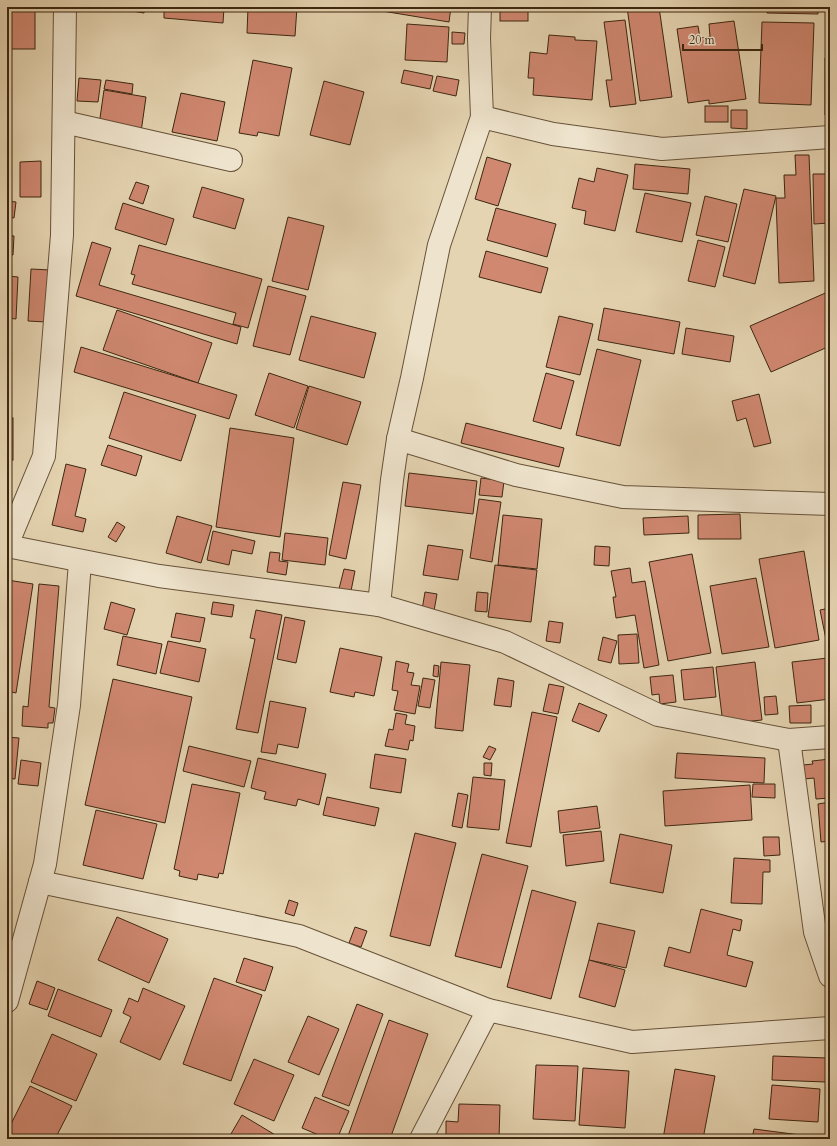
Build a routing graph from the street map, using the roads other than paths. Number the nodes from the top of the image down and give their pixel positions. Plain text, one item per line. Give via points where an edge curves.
1 (65, 7) edge
2 (480, 7) edge
3 (482, 117) junction
4 (64, 122) junction
5 (830, 137) edge
6 (231, 160) dead end
7 (398, 439) junction
8 (830, 504) edge
9 (7, 546) edge
10 (80, 562) junction
11 (379, 605) junction
12 (830, 737) edge
13 (789, 740) junction
14 (40, 882) junction
15 (830, 976) edge
16 (7, 1001) edge
17 (488, 1010) junction
18 (830, 1028) edge
19 (421, 1139) edge

1 - 4 street
2 - 3 street
3 - 5 street via 553,134 662,149
3 - 7 street via 439,245
4 - 6 street
4 - 9 street via 62,234 44,456
7 - 8 street via 516,475 623,497
7 - 11 street
9 - 10 street
10 - 11 street via 159,576
10 - 14 street via 69,705 45,864
11 - 13 street via 505,642 658,715
12 - 13 street
13 - 15 street via 814,932
14 - 16 street
14 - 17 street via 299,936
17 - 18 street via 632,1042
17 - 19 street

